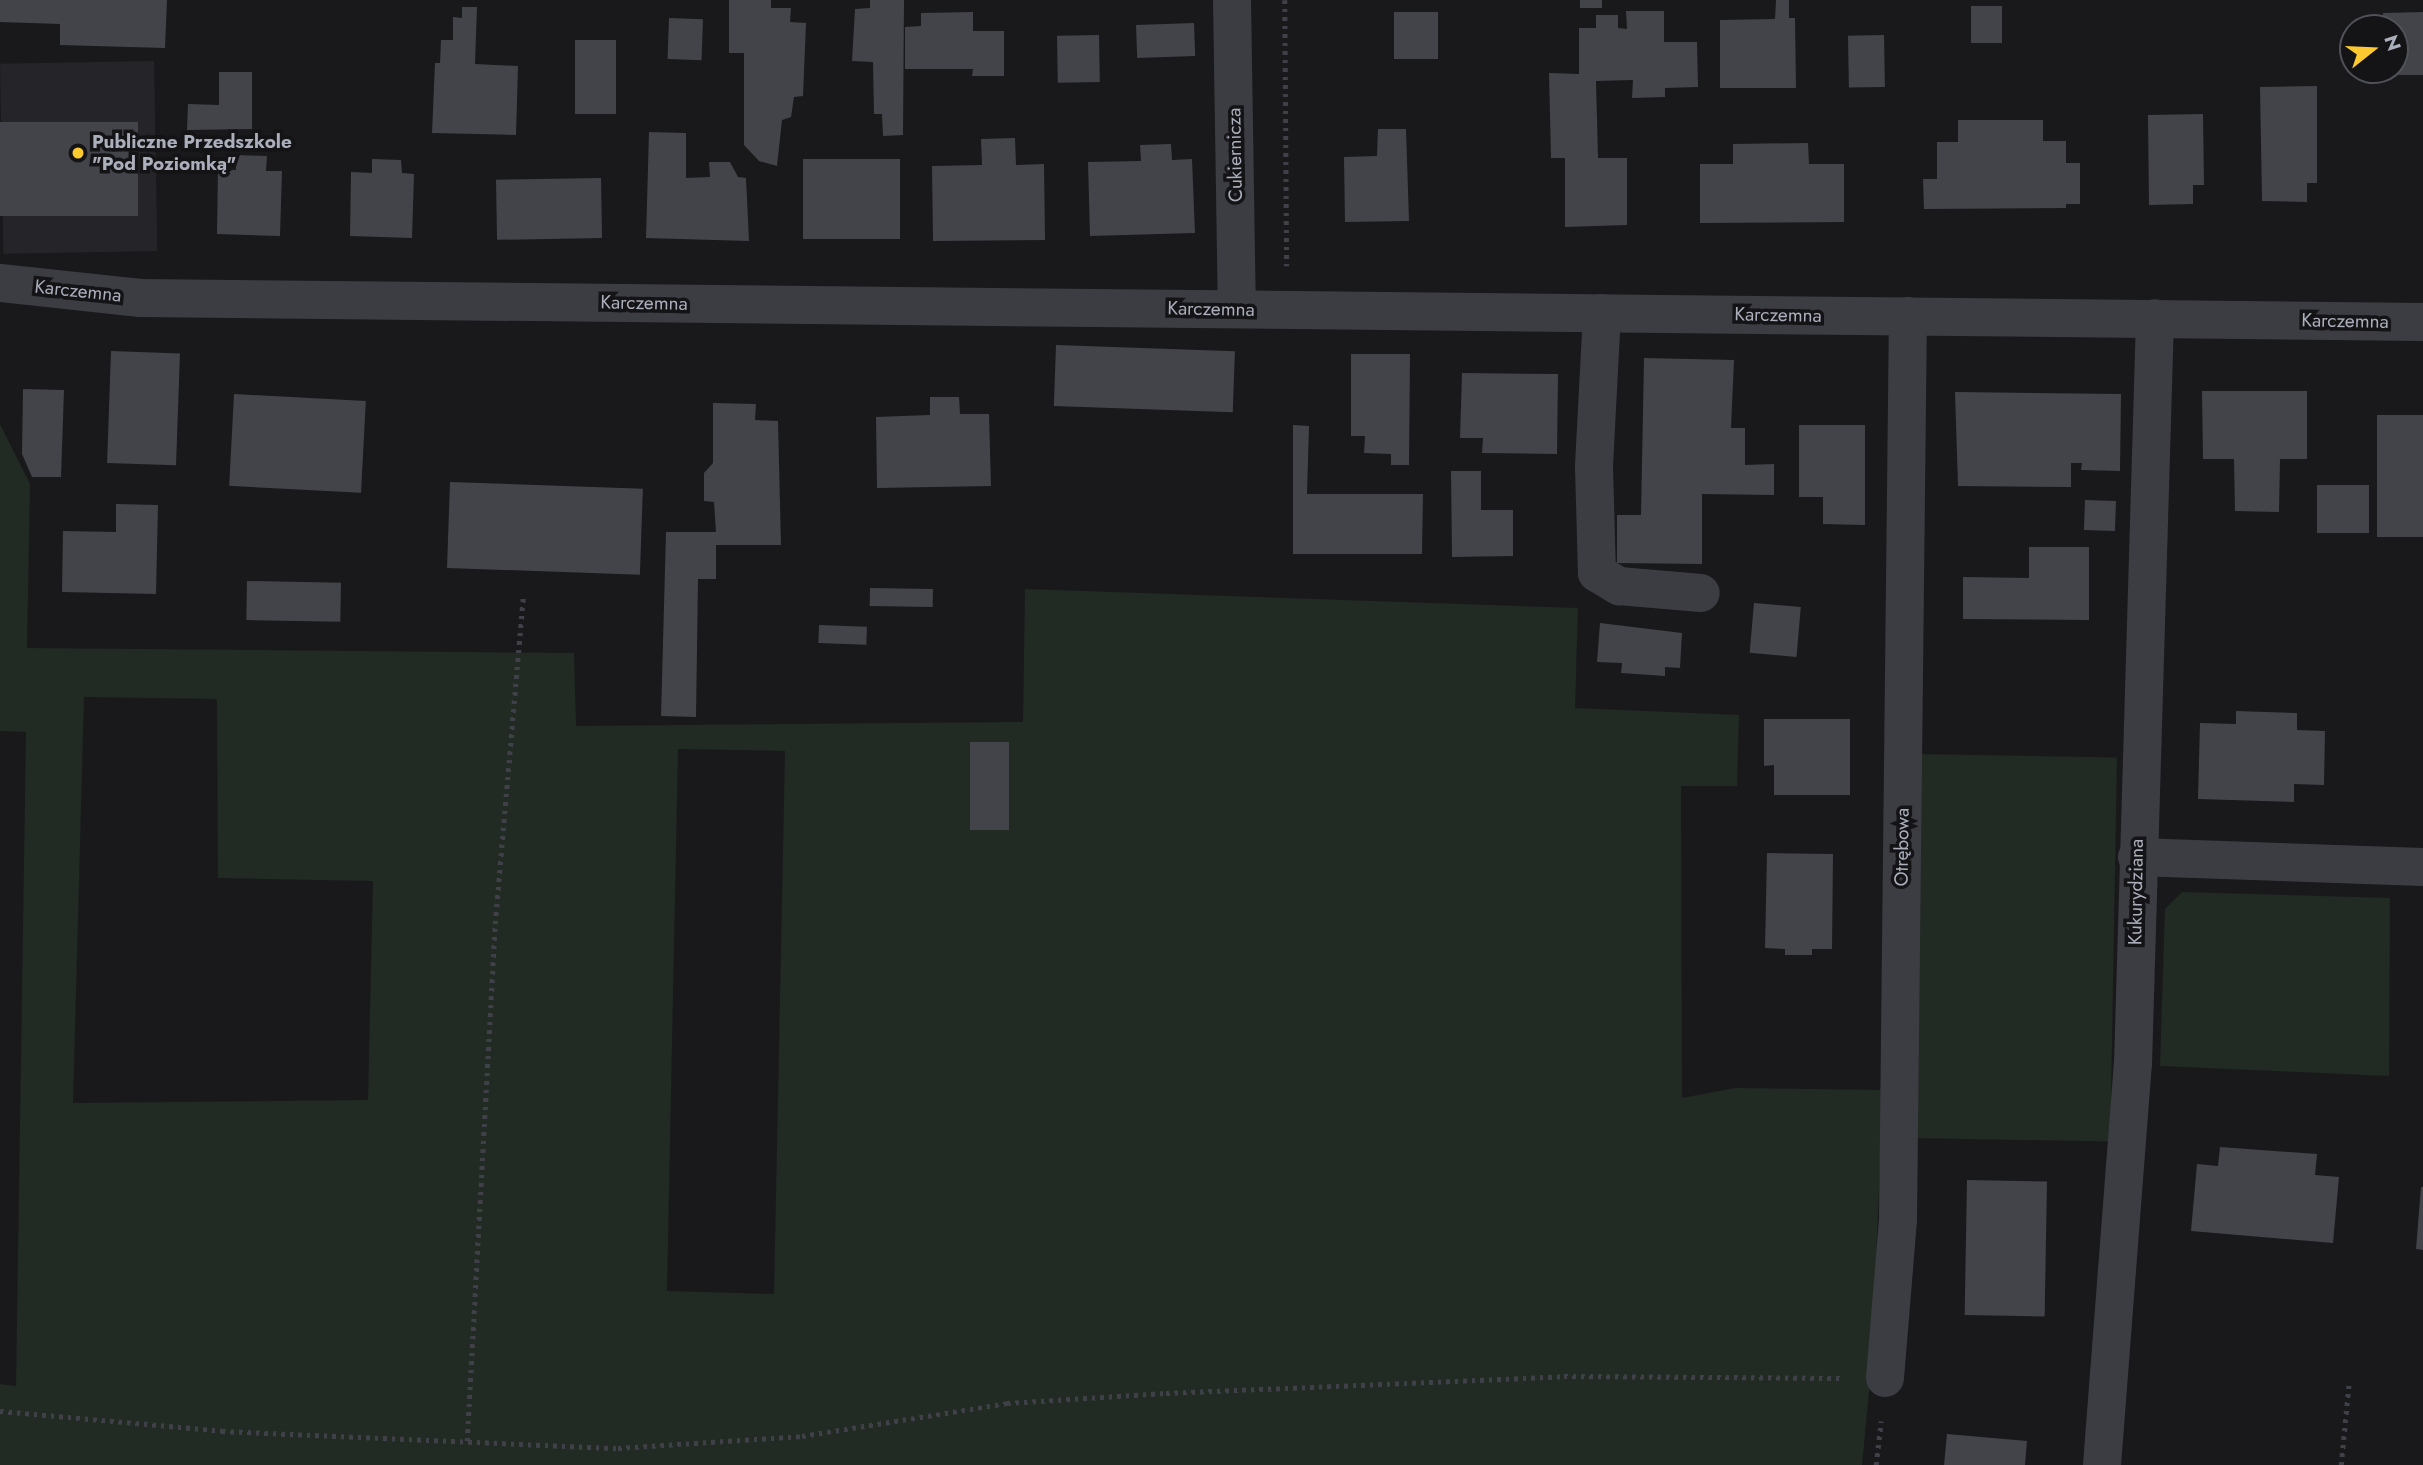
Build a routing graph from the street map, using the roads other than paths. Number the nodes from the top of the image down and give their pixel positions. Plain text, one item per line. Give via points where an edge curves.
1 (1232, 0) edge
2 (0, 284) edge
3 (1237, 309) junction
4 (1602, 313) junction
5 (1908, 316) junction
6 (2155, 318) junction
7 (2423, 322) edge
8 (1700, 593) dead end
9 (2137, 857) junction
10 (2423, 867) edge
11 (1885, 1378) road end
12 (2102, 1465) edge

1 - 3 street, Cukiernicza
2 - 3 street, Karczemna via 140,298
3 - 4 street, Karczemna
4 - 5 street, Karczemna
4 - 8 street via 1594,467 1597,573 1619,586
5 - 6 street, Karczemna
5 - 11 street, Otrębowa via 1898,1219
6 - 7 street, Karczemna
6 - 9 street, Kukurydziana
9 - 10 street
9 - 12 street, Kukurydziana via 2133,1064

